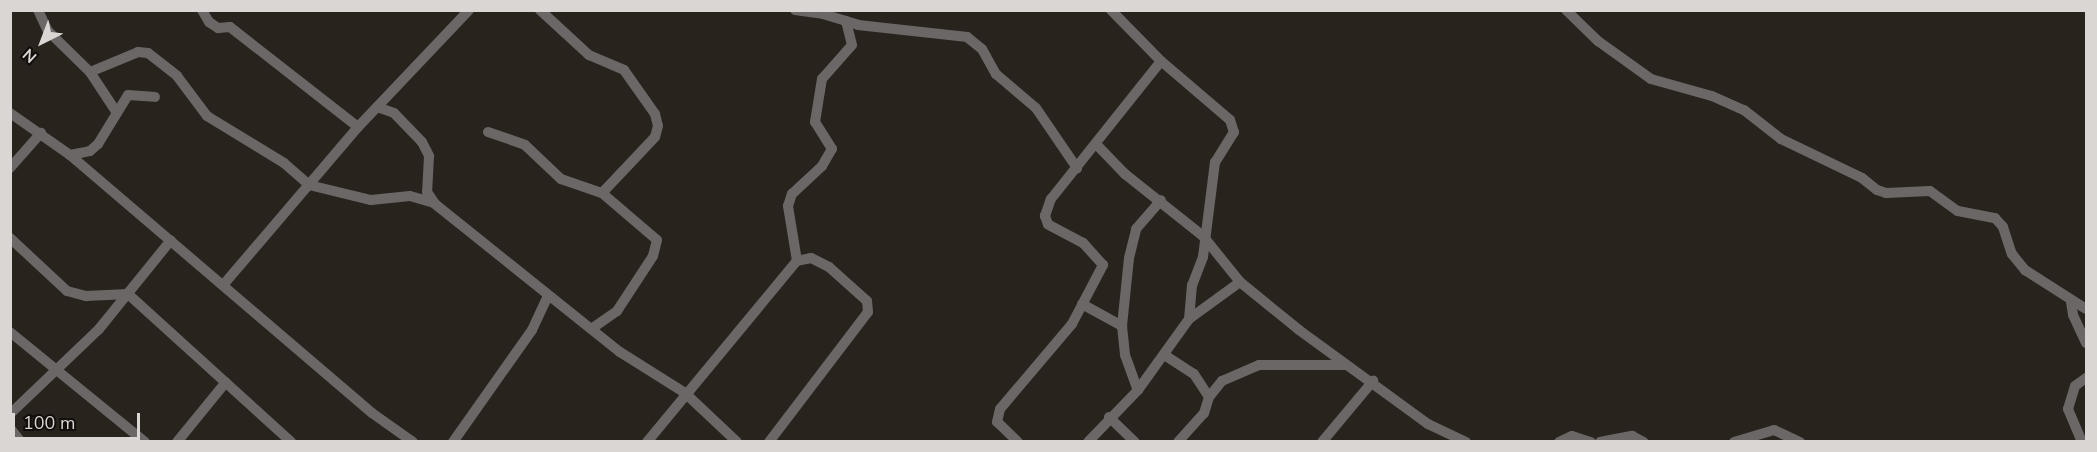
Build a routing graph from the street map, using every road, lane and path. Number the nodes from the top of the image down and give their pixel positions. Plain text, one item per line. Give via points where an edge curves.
1 (38, 10) edge
2 (202, 10) edge
3 (469, 10) edge
4 (540, 10) edge
5 (795, 10) edge
6 (1111, 10) edge
7 (1566, 10) edge
8 (841, 16) edge
9 (1161, 61) junction
10 (90, 72) junction
11 (155, 97) dead end
12 (377, 107) junction
13 (10, 113) edge
14 (117, 113) junction
15 (358, 127) junction
16 (489, 132) dead end
17 (41, 133) junction
18 (1096, 144) junction
19 (70, 155) junction
20 (10, 168) edge
21 (1077, 168) junction
22 (309, 185) junction
23 (602, 193) junction
24 (1161, 200) junction
25 (435, 204) junction
26 (1203, 236) junction
27 (10, 238) edge
28 (171, 240) junction
29 (797, 261) junction
30 (1240, 282) junction
31 (224, 284) junction
32 (128, 294) junction
33 (548, 296) junction
34 (2071, 302) junction
35 (1082, 304) junction
36 (2086, 309) edge
37 (1189, 319) junction
38 (1122, 326) junction
39 (592, 328) junction
40 (10, 332) edge
41 (2086, 343) edge
42 (1166, 356) junction
43 (1346, 364) junction
44 (57, 369) junction
45 (2086, 378) edge
46 (1374, 381) junction
47 (226, 382) junction
48 (1138, 390) junction
49 (685, 393) junction
50 (1209, 397) junction
51 (10, 414) edge
52 (1109, 417) junction
53 (10, 428) edge
54 (21, 441) edge
55 (145, 441) edge
56 (177, 441) edge
57 (291, 441) edge
58 (413, 441) edge
59 (453, 441) edge
60 (647, 441) edge
61 (737, 441) edge
62 (769, 441) edge
63 (1018, 441) edge
64 (1088, 441) edge
65 (1135, 441) edge
66 (1178, 441) edge
67 (1322, 441) edge
68 (1466, 441) edge
69 (1559, 441) edge
70 (1591, 441) edge
71 (1600, 441) edge
72 (1644, 441) edge
73 (1734, 441) edge
74 (1800, 441) edge
75 (2082, 441) edge

1 - 10 street via 48,31
2 - 15 street via 209,22 218,28 230,27
3 - 12 street
4 - 23 street via 589,55 624,70 655,114 658,126 654,138
5 - 8 street
6 - 9 street
7 - 34 street via 1598,41 1652,79 1712,96 1744,110 1781,139 1863,178 1877,190 1929,191 1958,211 1995,218 2003,227 2012,254 2025,270
8 - 21 street via 967,37 982,49 996,74 1036,108
8 - 29 street via 852,45 822,79 815,122 832,149 822,166 792,194 788,206
9 - 18 street
9 - 26 street via 1222,112 1234,132 1215,162
10 - 14 street
10 - 22 street via 138,52 148,53 177,76 207,116 284,163
11 - 14 street via 128,95
12 - 15 street
12 - 25 street via 394,113 422,142 430,168 427,192
13 - 17 street
14 - 19 street via 98,144 90,151
15 - 22 street
16 - 23 street via 525,145 561,179
17 - 19 street
17 - 20 street
18 - 21 street
18 - 24 street via 1125,174
19 - 28 street
21 - 35 street via 1051,199 1045,216 1048,224 1083,243 1103,265
22 - 25 street via 370,200 410,196
22 - 31 street
23 - 39 street via 647,229 658,246 617,311
24 - 26 street
24 - 38 street via 1136,229
25 - 33 street
26 - 30 street
26 - 37 street via 1203,257 1192,285
27 - 32 street via 67,291 86,296
28 - 31 street
28 - 32 street
29 - 49 street
29 - 62 street via 811,258 829,267 867,301 868,312
30 - 37 street
30 - 43 street
31 - 58 street via 346,391
32 - 44 street via 99,329
32 - 47 street
33 - 39 street
33 - 59 street via 532,330
34 - 36 street
34 - 41 street
35 - 38 street
35 - 63 street via 1072,324 997,415 1003,430
37 - 42 street
38 - 48 street via 1125,355
39 - 49 street via 620,352
40 - 44 street
42 - 48 street
42 - 50 street via 1194,374
43 - 46 street
43 - 50 street via 1259,365 1222,381
44 - 51 street
44 - 55 street
45 - 75 street via 2075,386 2068,410
46 - 67 street
46 - 68 street via 1428,424
47 - 56 street
47 - 57 street
48 - 52 street
49 - 60 street via 672,415
49 - 61 street
50 - 66 street via 1204,413
52 - 64 street
52 - 65 street
53 - 54 street
69 - 70 street via 1572,436
71 - 72 street via 1632,436
73 - 74 street via 1774,430

